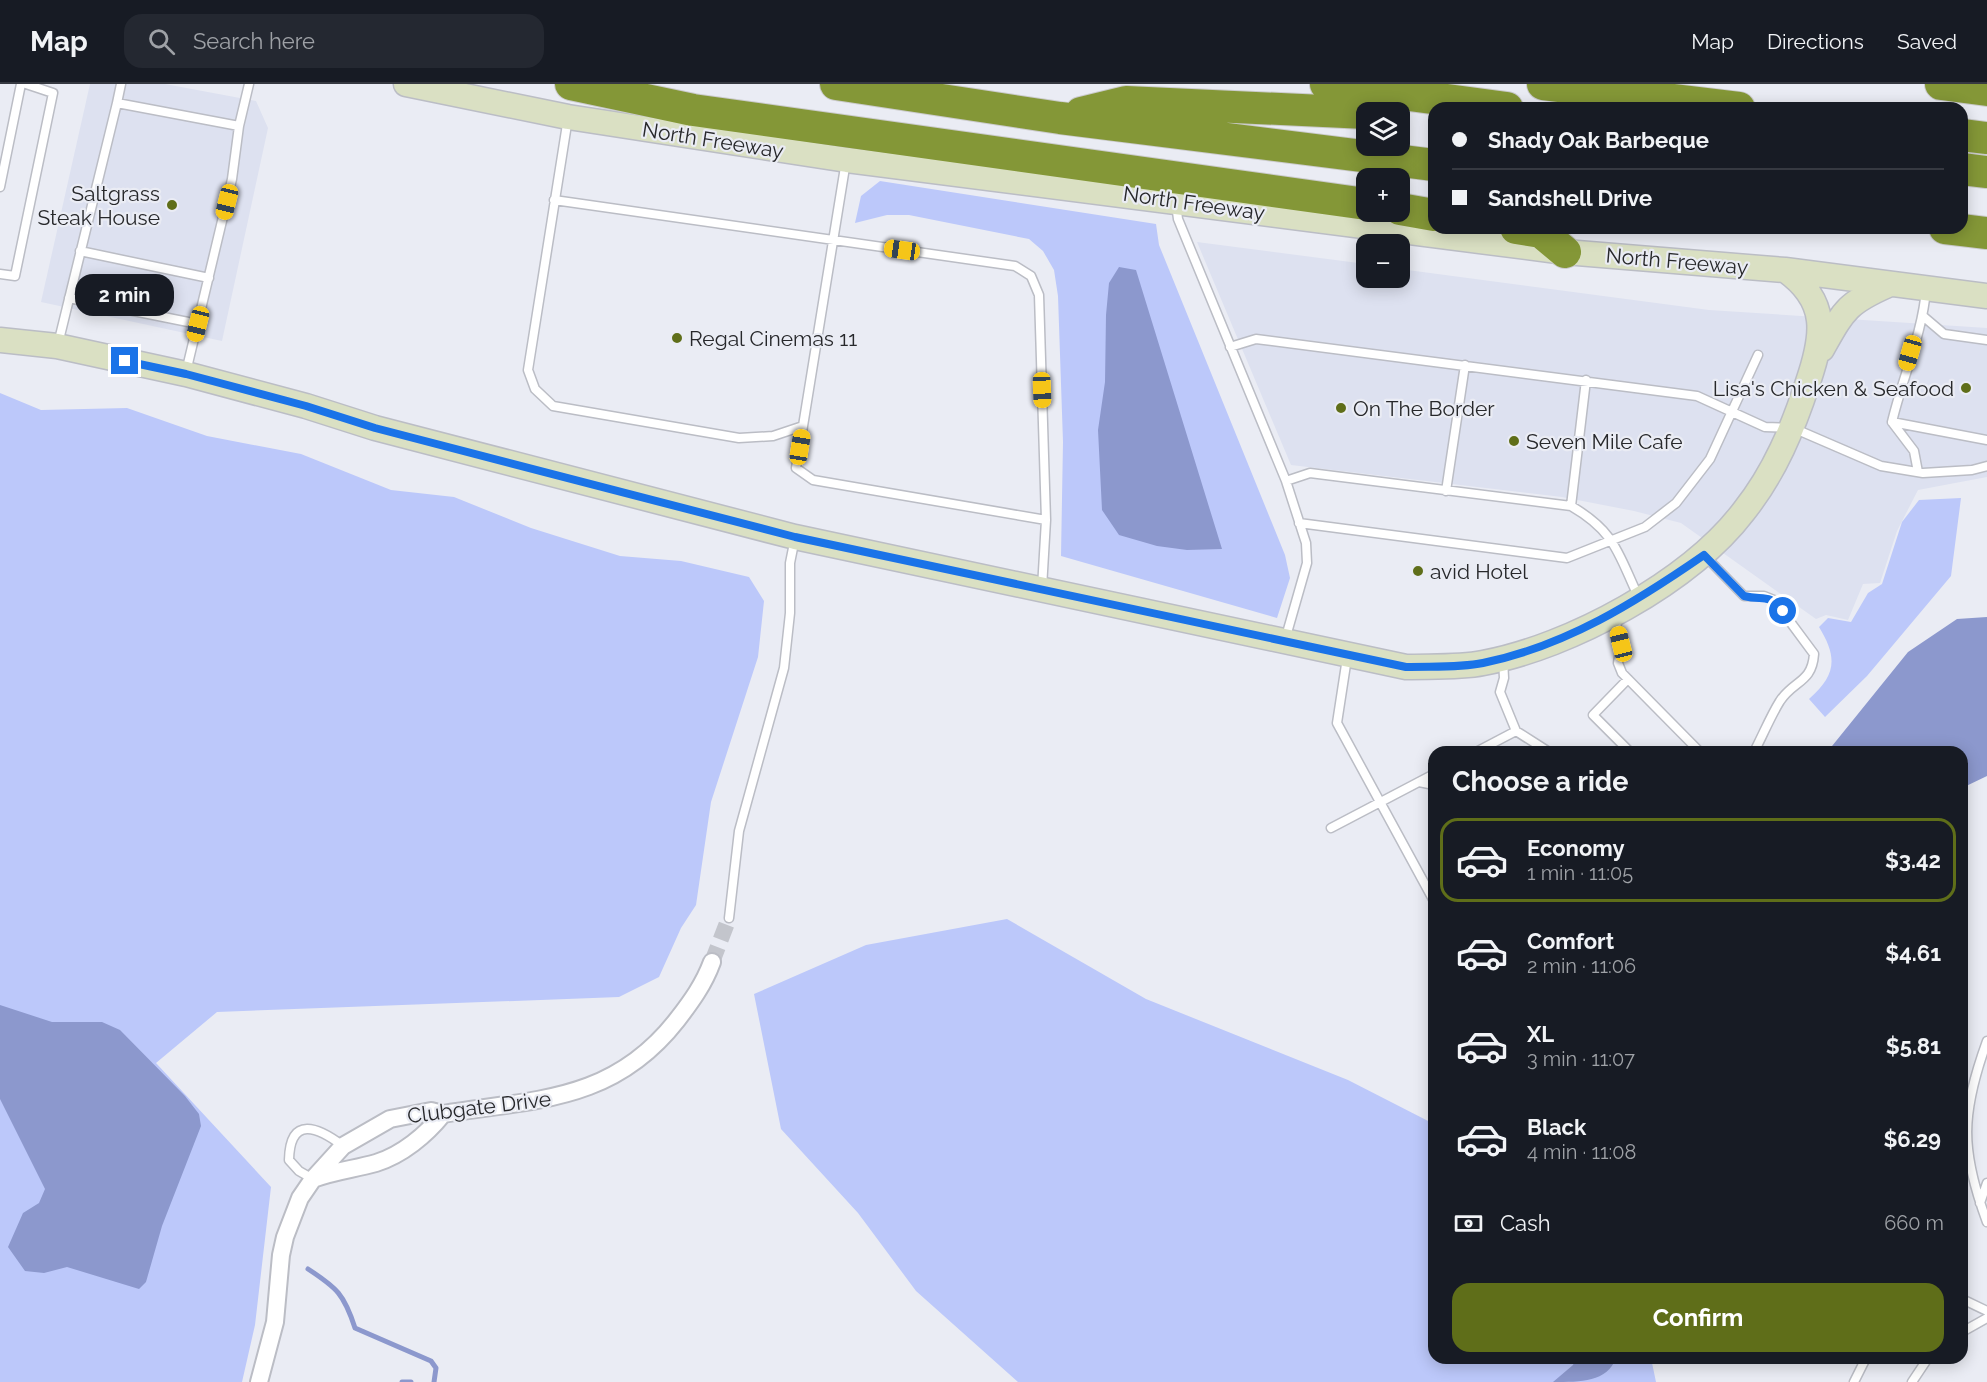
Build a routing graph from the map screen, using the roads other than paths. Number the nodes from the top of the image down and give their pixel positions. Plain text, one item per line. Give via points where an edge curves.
1 (21, 84) edge
2 (26, 84) edge
3 (121, 84) edge
4 (249, 84) edge
5 (406, 84) edge
6 (571, 84) edge
7 (836, 84) edge
8 (1326, 84) edge
9 (1543, 84) edge
10 (1941, 84) edge
11 (1987, 90) edge
12 (1462, 102) edge
13 (1690, 102) edge
14 (117, 103) junction
15 (1356, 113) edge
16 (568, 117) junction
17 (1410, 117) edge
18 (1060, 118) junction
19 (1428, 118) edge
20 (239, 126) junction
21 (1968, 136) edge
22 (1987, 138) edge
23 (846, 160) junction
24 (1428, 164) edge
25 (1968, 170) edge
26 (1987, 172) edge
27 (0, 186) edge
28 (554, 200) junction
29 (1175, 200) junction
30 (1356, 203) edge
31 (1410, 211) edge
32 (1428, 214) edge
33 (1968, 231) edge
34 (1987, 233) edge
35 (1428, 234) edge
36 (1430, 234) edge
37 (1543, 234) edge
38 (835, 240) junction
39 (80, 251) junction
40 (1565, 252) junction
41 (1785, 270) junction
42 (0, 274) edge
43 (208, 278) junction
44 (1888, 285) junction
45 (1926, 289) junction
46 (1987, 296) edge
47 (69, 298) junction
48 (1924, 317) junction
49 (198, 324) junction
50 (0, 340) edge
51 (1987, 340) edge
52 (57, 346) junction
53 (1230, 346) junction
54 (1758, 355) dead end
55 (1816, 359) junction
56 (1465, 365) junction
57 (186, 374) junction
58 (1586, 380) junction
59 (1733, 412) junction
60 (1892, 422) junction
61 (803, 426) junction
62 (1793, 428) junction
63 (1987, 441) edge
64 (1987, 466) edge
65 (1918, 472) junction
66 (1286, 480) junction
67 (1446, 491) junction
68 (1571, 506) junction
69 (1046, 520) junction
70 (1299, 523) junction
71 (795, 537) junction
72 (1613, 540) junction
73 (1704, 555) junction
74 (1042, 588) junction
75 (1639, 598) junction
76 (1614, 614) junction
77 (1285, 641) junction
78 (1348, 654) junction
79 (1503, 657) junction
80 (1628, 679) junction
81 (1516, 730) junction
82 (1495, 742) junction
83 (1487, 746) edge
84 (1493, 746) edge
85 (1540, 746) edge
86 (1624, 746) edge
87 (1694, 746) edge
88 (1757, 746) edge
89 (1428, 777) edge
90 (1419, 782) junction
91 (1428, 784) edge
92 (1381, 802) junction
93 (1331, 828) dead end
94 (1428, 890) edge
95 (729, 918) tunnel mouth
96 (712, 962) tunnel mouth
97 (1987, 1041) edge
98 (1968, 1106) edge
99 (443, 1114) junction
100 (1968, 1140) edge
101 (343, 1146) junction
102 (313, 1179) junction
103 (1987, 1183) edge
104 (1980, 1203) junction
105 (1987, 1222) edge
106 (1968, 1302) edge
107 (1987, 1311) edge
108 (1987, 1318) edge
109 (1968, 1329) edge
110 (1863, 1364) edge
111 (1924, 1364) edge
112 (259, 1382) edge
113 (1854, 1382) edge
114 (1912, 1382) edge

1 - 27 lane
2 - 42 lane via 53,93 15,276
3 - 14 lane
4 - 20 lane
5 - 16 street, North Freeway
6 - 30 highway via 693,110
7 - 18 highway
8 - 12 highway
9 - 13 highway
10 - 11 highway
14 - 20 lane
14 - 39 lane
15 - 18 highway via 1126,102
16 - 23 street, North Freeway
16 - 28 lane
17 - 19 highway
18 - 24 highway
20 - 43 lane via 232,179
21 - 22 highway
23 - 29 street, North Freeway
23 - 38 lane
25 - 26 highway
28 - 38 lane
28 - 61 lane via 528,370 535,389 553,406 739,438 772,436
29 - 35 street, North Freeway
29 - 53 lane via 1178,219
31 - 32 highway
33 - 34 highway
36 - 40 street, North Freeway
37 - 40 highway
38 - 61 lane
38 - 69 lane via 1014,266 1031,276 1039,295
39 - 43 lane
39 - 47 lane
40 - 41 street, North Freeway
41 - 44 street, North Freeway
41 - 55 street via 1802,282 1817,304 1821,325
43 - 49 lane
44 - 45 street, North Freeway
44 - 55 street via 1858,298 1842,315
45 - 46 street, North Freeway
45 - 48 lane
47 - 49 lane
47 - 52 lane
48 - 51 lane via 1944,334
48 - 60 lane
49 - 57 lane
50 - 52 street
52 - 57 street
53 - 56 lane via 1256,339
53 - 66 lane
54 - 59 lane
55 - 62 street
56 - 58 lane
56 - 67 lane
57 - 71 street via 375,428
58 - 59 lane via 1697,396
58 - 68 lane
59 - 62 lane via 1765,427
59 - 72 lane via 1710,459 1676,503 1645,527
60 - 63 lane
60 - 65 lane via 1914,451
61 - 69 lane via 796,468 813,480
62 - 65 lane via 1881,466
62 - 73 street via 1776,464 1744,511
64 - 65 lane
66 - 67 lane via 1310,473
66 - 70 lane
67 - 68 lane
68 - 72 lane via 1594,519
69 - 74 lane
70 - 72 lane via 1567,558
70 - 77 lane via 1307,563
71 - 74 street
71 - 95 lane via 784,668 739,831
72 - 75 lane
73 - 75 street
73 - 88 lane via 1744,596 1774,600 1814,654 1813,668 1780,701
74 - 77 street
75 - 76 street
76 - 79 street via 1547,644
76 - 80 lane via 1621,644 1618,663
77 - 78 street
78 - 79 street via 1406,667 1482,664
78 - 92 lane via 1337,723
79 - 81 lane via 1500,692
80 - 86 lane via 1593,715
80 - 87 lane
81 - 82 lane
81 - 85 lane
82 - 83 lane
82 - 84 lane
89 - 90 lane
90 - 91 lane
90 - 92 lane
92 - 93 lane
92 - 94 lane
96 - 99 street, Clubgate Drive via 696,996 664,1037 632,1066 553,1099
97 - 98 lane
99 - 101 street, Clubgate Drive via 431,1111 390,1119
99 - 102 street via 395,1155
100 - 104 lane
101 - 102 street, Clubgate Drive
101 - 102 lane via 319,1130 309,1128 296,1134 289,1145 289,1160
102 - 112 street, Clubgate Drive via 300,1198 285,1237 271,1344
103 - 104 lane
104 - 105 lane
106 - 107 lane
108 - 109 lane
110 - 113 lane
111 - 114 lane

